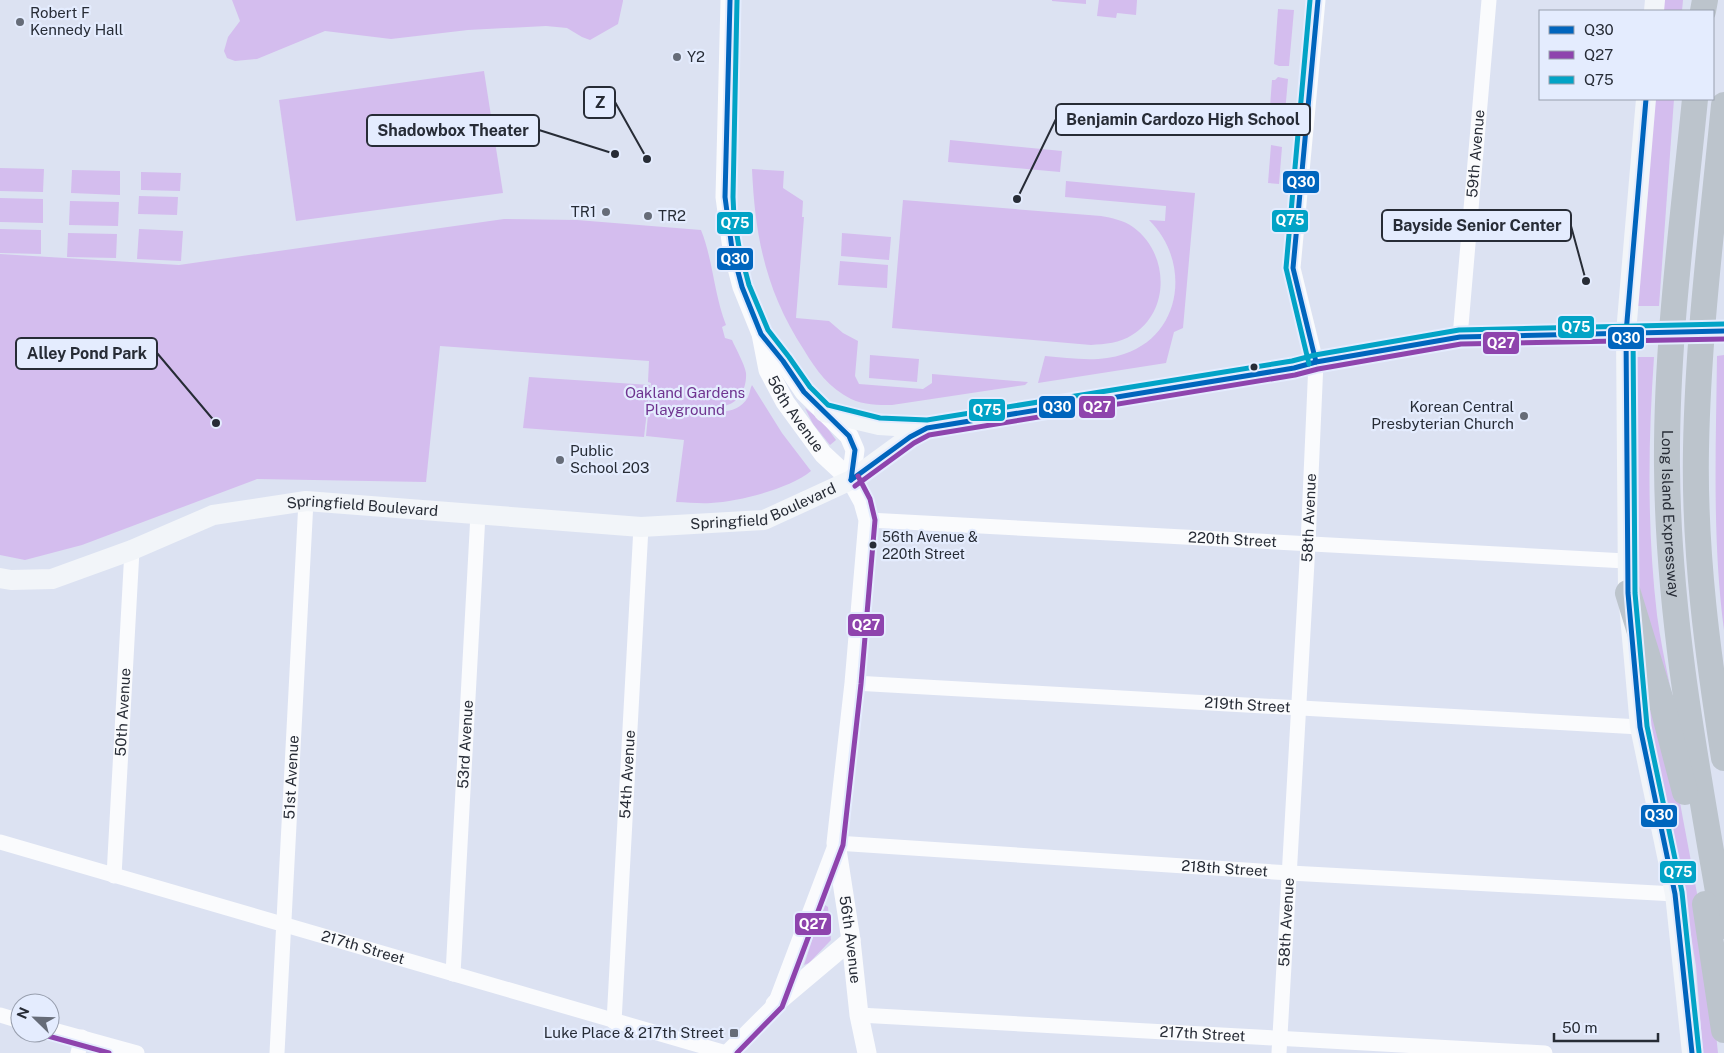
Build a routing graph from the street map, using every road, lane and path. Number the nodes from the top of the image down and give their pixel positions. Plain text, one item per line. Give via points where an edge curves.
1 (730, 0) edge
2 (1318, 0) edge
3 (1489, 0) edge
4 (1646, 100) edge
5 (1695, 100) edge
6 (1724, 105) edge
7 (1723, 331) edge
8 (1626, 333) junction
9 (761, 334) junction
10 (1460, 337) junction
11 (1316, 362) junction
12 (824, 412) junction
13 (927, 428) junction
14 (851, 480) junction
15 (306, 501) junction
16 (478, 514) junction
17 (868, 520) junction
18 (641, 527) junction
19 (1308, 544) junction
20 (132, 550) junction
21 (1626, 561) junction
22 (0, 578) edge
23 (1628, 593) junction
24 (854, 683) junction
25 (1299, 709) junction
26 (1640, 727) junction
27 (1724, 758) edge
28 (0, 842) edge
29 (836, 843) junction
30 (1290, 873) junction
31 (114, 876) junction
32 (1675, 894) junction
33 (284, 925) junction
34 (1724, 926) edge
35 (851, 940) junction
36 (453, 974) junction
37 (776, 1004) junction
38 (859, 1015) junction
39 (614, 1022) junction
40 (1724, 1030) edge
41 (60, 1032) edge
42 (82, 1037) junction
43 (1280, 1048) edge
44 (78, 1053) edge
45 (137, 1053) edge
46 (277, 1053) edge
47 (726, 1053) edge
48 (853, 1053) edge
49 (867, 1053) edge
50 (1545, 1053) edge
51 (1692, 1053) edge

1 - 9 street, 56th Avenue via 727,219 742,287
2 - 11 street, 58th Avenue via 1293,268
3 - 10 street, 59th Avenue
4 - 8 main road
5 - 34 highway, Long Island Expressway via 1670,357 1667,466 1673,596 1680,658
6 - 27 highway, Long Island Expressway via 1703,322 1696,448 1702,597
7 - 8 main road, Springfield Boulevard
8 - 10 main road, Springfield Boulevard
8 - 21 main road
9 - 12 street, 56th Avenue via 804,392
9 - 14 street, 56th Avenue via 768,370 785,402 823,454
10 - 11 main road, Springfield Boulevard
11 - 13 main road, Springfield Boulevard
11 - 19 street, 58th Avenue
12 - 13 main road via 879,425
12 - 14 street, 56th Avenue via 849,436 856,450
13 - 14 main road, Springfield Boulevard
14 - 17 street, 56th Avenue
14 - 18 main road, Springfield Boulevard via 764,520
15 - 16 main road, Springfield Boulevard
15 - 20 main road, Springfield Boulevard via 213,515
15 - 33 street, 51st Avenue
16 - 18 main road, Springfield Boulevard
16 - 36 street, 53rd Avenue
17 - 19 street, 220th Street
17 - 24 street, 56th Avenue
18 - 39 street, 54th Avenue
19 - 21 street, 220th Street
19 - 25 street, 58th Avenue
20 - 22 main road, Springfield Boulevard via 52,579
20 - 31 street, 50th Avenue
21 - 23 main road
23 - 26 main road
23 - 40 highway via 1690,810
24 - 25 street, 219th Street
24 - 29 street, 56th Avenue
25 - 26 street, 219th Street
25 - 30 street, 58th Avenue
26 - 32 main road
28 - 31 street, 217th Street
29 - 30 street, 218th Street
29 - 35 street, 56th Avenue
29 - 37 street
30 - 32 street, 218th Street
30 - 43 street, 58th Avenue
31 - 33 street, 217th Street
32 - 51 main road
33 - 36 street, 217th Street
33 - 46 street, 51st Avenue
35 - 37 street
35 - 38 street, 56th Avenue
36 - 39 street, 217th Street
37 - 47 street
38 - 43 street, 217th Street
38 - 48 street, 56th Avenue
38 - 49 street, 56th Avenue
39 - 47 street, 217th Street
41 - 42 street
42 - 44 street
42 - 45 street
43 - 50 street, 217th Street

